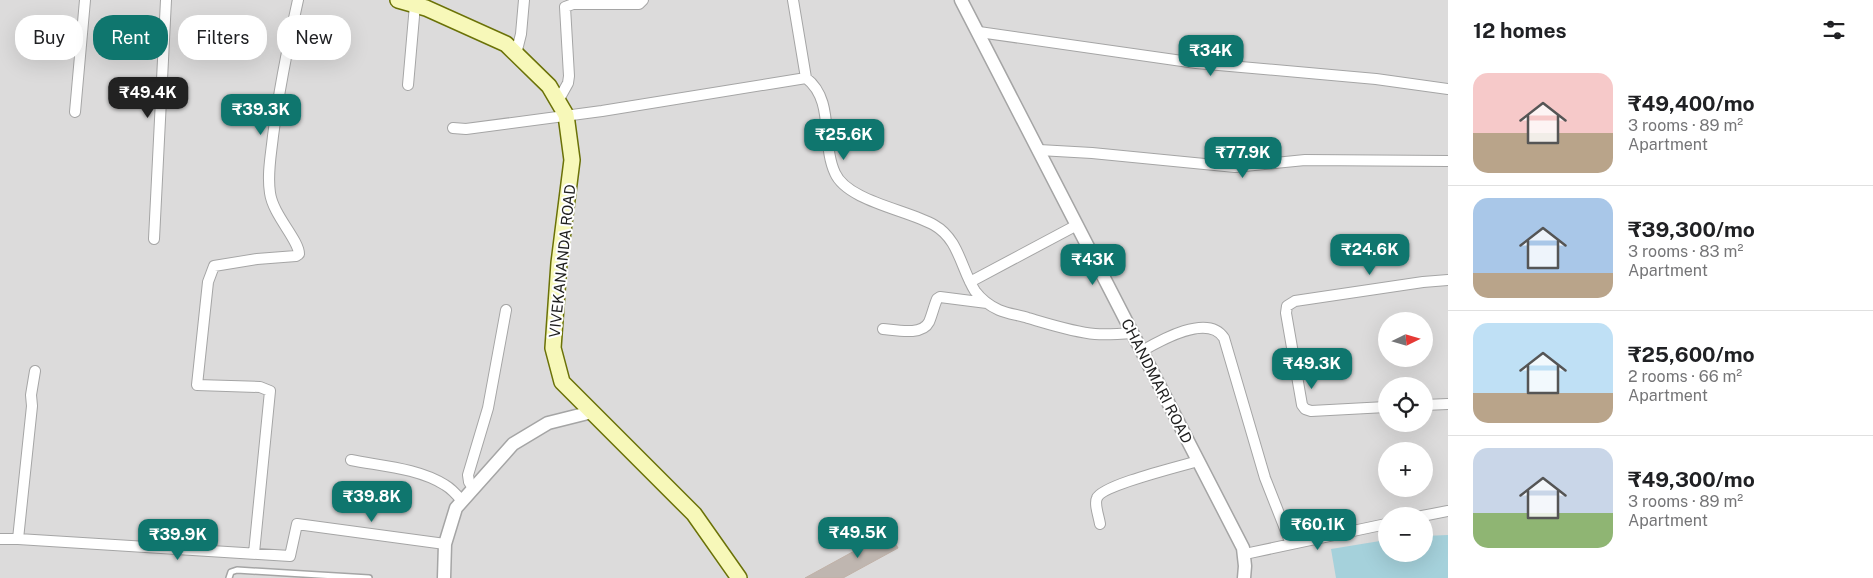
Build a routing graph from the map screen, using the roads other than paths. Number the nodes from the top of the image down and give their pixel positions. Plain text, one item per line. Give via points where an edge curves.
1 (85, 0) edge
2 (166, 0) edge
3 (298, 0) edge
4 (398, 0) edge
5 (524, 0) edge
6 (643, 0) edge
7 (793, 0) edge
8 (961, 0) edge
9 (415, 5) junction
10 (979, 32) junction
11 (516, 54) junction
12 (806, 78) junction
13 (408, 85) dead end
14 (1448, 89) edge
15 (558, 101) junction
16 (75, 112) dead end
17 (566, 115) junction
18 (453, 128) dead end
19 (1039, 150) junction
20 (1448, 161) edge
21 (1077, 225) junction
22 (154, 239) dead end
23 (1448, 280) edge
24 (970, 282) junction
25 (986, 303) junction
26 (506, 310) dead end
27 (883, 329) dead end
28 (1133, 333) junction
29 (1142, 351) junction
30 (35, 371) dead end
31 (1448, 404) edge
32 (1433, 405) edge
33 (1378, 407) edge
34 (592, 412) junction
35 (351, 460) dead end
36 (1198, 461) junction
37 (473, 488) junction
38 (462, 501) junction
39 (1448, 511) edge
40 (1433, 514) edge
41 (1100, 524) dead end
42 (1378, 526) edge
43 (0, 539) edge
44 (18, 539) junction
45 (445, 544) junction
46 (1291, 544) junction
47 (254, 553) junction
48 (1245, 554) junction
49 (230, 578) edge
50 (369, 578) edge
51 (444, 578) edge
52 (739, 578) edge
53 (1244, 578) edge

1 - 16 street
2 - 22 street
3 - 47 street via 278,97 268,173 276,213 299,254 214,266 208,282 197,386 270,390
4 - 9 main road, VIVEKANANDA ROAD
5 - 11 street
6 - 15 street via 639,4 573,4 565,7 569,76
7 - 12 street
8 - 10 street, CHANDMARI ROAD
9 - 11 main road, VIVEKANANDA ROAD via 506,44
9 - 13 street
10 - 14 street via 1196,62
10 - 19 street, CHANDMARI ROAD
11 - 15 main road, VIVEKANANDA ROAD via 549,86
12 - 17 street
12 - 24 street via 820,95 834,174 842,185 936,226 958,251
15 - 17 main road, VIVEKANANDA ROAD
17 - 18 street
17 - 34 main road, VIVEKANANDA ROAD via 572,160 559,263 553,348 562,382
19 - 20 street via 1235,167 1305,160
19 - 21 street, CHANDMARI ROAD
21 - 24 street
21 - 28 street, CHANDMARI ROAD
23 - 33 street via 1295,301 1287,306 1305,409
24 - 25 street
25 - 27 street via 940,297 924,328 916,331
25 - 28 street via 1007,312 1094,334
26 - 37 street via 488,408 468,475
28 - 29 street, CHANDMARI ROAD
29 - 36 street, CHANDMARI ROAD
29 - 46 street via 1170,336 1192,330 1209,327 1220,332 1265,478
30 - 44 street
31 - 32 street
34 - 37 street via 548,423 513,444
34 - 52 main road, VIVEKANANDA ROAD via 694,514
35 - 38 street via 435,479
36 - 41 street via 1103,491 1096,501
36 - 48 street, CHANDMARI ROAD
37 - 38 street
38 - 45 street via 456,508
39 - 40 street
42 - 46 street
43 - 44 street
44 - 47 street
45 - 47 street via 297,524 290,556
45 - 51 street
46 - 48 street
48 - 53 street, CHANDMARI ROAD
49 - 50 lane via 231,572 237,570

